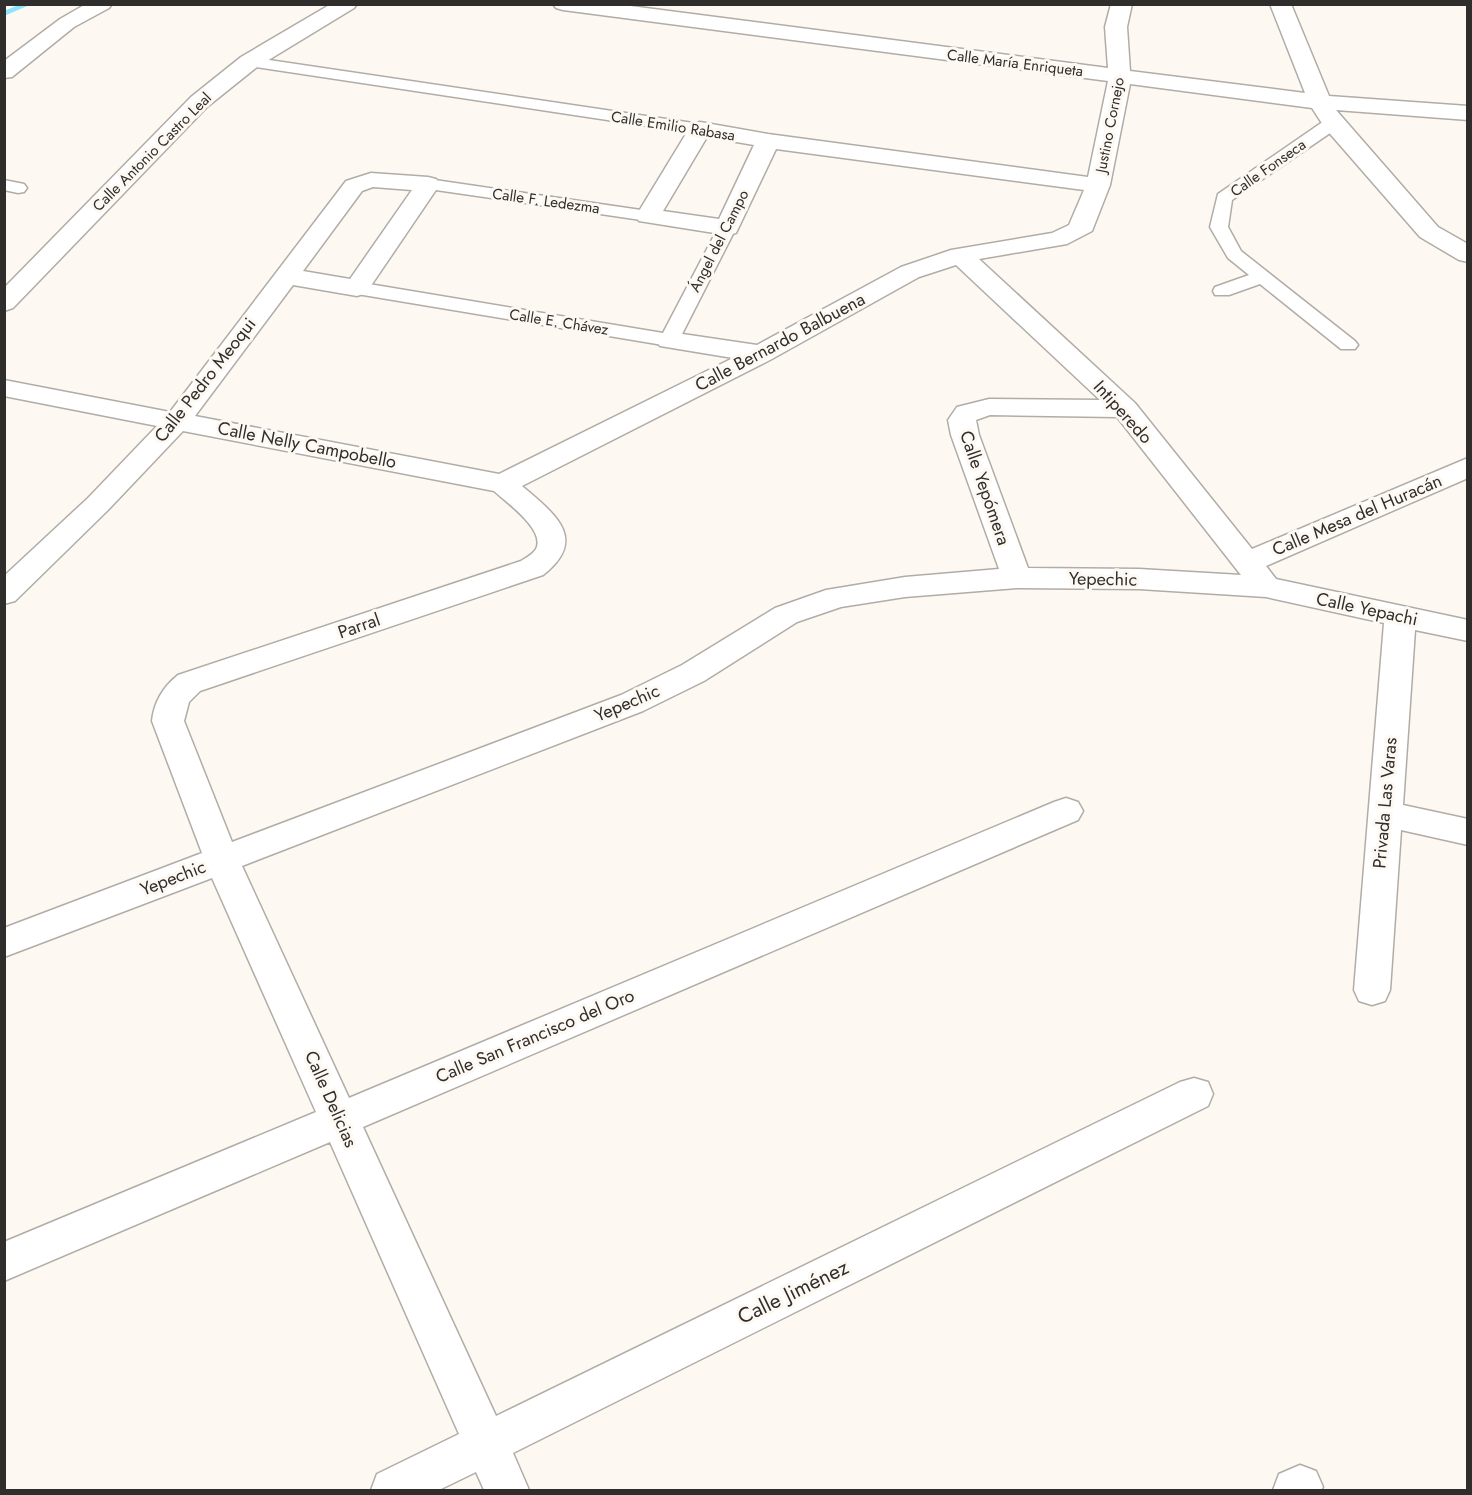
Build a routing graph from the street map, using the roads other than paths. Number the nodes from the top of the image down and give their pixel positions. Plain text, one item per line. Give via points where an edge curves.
1 (102, 4) edge
2 (347, 4) edge
3 (563, 4) edge
4 (1122, 4) edge
5 (1280, 4) edge
6 (249, 62) junction
7 (4, 72) edge
8 (1120, 77) junction
9 (1320, 102) junction
10 (1467, 112) edge
11 (1333, 123) junction
12 (699, 129) junction
13 (768, 141) junction
14 (365, 180) joint
15 (428, 184) junction
16 (1098, 185) junction
17 (648, 216) junction
18 (727, 228) junction
19 (1069, 236) joint
20 (960, 255) junction
21 (1467, 255) edge
22 (286, 276) junction
23 (1264, 276) junction
24 (357, 288) junction
25 (1222, 291) dead end
26 (4, 303) edge
27 (669, 340) junction
28 (1348, 345) dead end
29 (761, 354) junction
30 (4, 388) edge
31 (1125, 409) junction
32 (178, 420) junction
33 (1467, 467) edge
34 (503, 484) junction
35 (1256, 575) junction
36 (1017, 578) junction
37 (4, 594) edge
38 (1400, 616) junction
39 (1467, 631) edge
40 (170, 704) joint
41 (1066, 811) dead end
42 (1384, 814) junction
43 (1467, 832) edge
44 (222, 860) junction
45 (4, 943) edge
46 (1371, 990) dead end
47 (1194, 1094) dead end
48 (339, 1119) junction
49 (4, 1262) edge
50 (487, 1442) junction
51 (393, 1491) edge
52 (507, 1491) edge

1 - 7 street via 67,22
2 - 6 street, Calle Antonio Castro Leal
3 - 8 street, Calle María Enriqueta
4 - 8 street, Justino Cornejo via 1116,27
5 - 9 street
6 - 12 lane, Calle Emilio Rabasa
6 - 26 street, Calle Antonio Castro Leal via 199,102
8 - 9 street, Calle María Enriqueta
8 - 16 street, Justino Cornejo
9 - 10 street, Calle María Enriqueta
9 - 11 street
11 - 21 street via 1429,232
11 - 23 lane, Calle Fonseca via 1224,198 1219,226 1224,239 1234,254
12 - 13 street, Calle Emilio Rabasa
12 - 17 street
13 - 16 street, Calle Emilio Rabasa
13 - 18 street, Ángel del Campo
14 - 15 street, Calle F. Ledezma
14 - 22 street, Calle Pedro Meoqui via 354,186
15 - 17 lane, Calle F. Ledezma
15 - 24 street
16 - 19 street, Justino Cornejo via 1083,226
17 - 18 street, Calle F. Ledezma
18 - 27 lane, Ángel del Campo
19 - 20 street, Calle Bernardo Balbuena
20 - 29 street, Calle Bernardo Balbuena via 910,272
20 - 31 street, Intiperedo
22 - 24 street, Calle E. Chávez
22 - 32 street, Calle Pedro Meoqui
23 - 25 lane
23 - 28 lane, Calle Fonseca
24 - 27 lane, Calle E. Chávez
27 - 29 street, Calle E. Chávez
29 - 34 street, Calle Bernardo Balbuena
30 - 32 street, Calle Nelly Campobello
31 - 35 street, Intiperedo
31 - 36 street, Calle Yepómera via 989,407 967,413 962,420 964,435
32 - 34 street, Calle Nelly Campobello
32 - 37 street, Calle Pedro Meoqui
33 - 35 street, Calle Mesa del Huracán
34 - 40 street, Parral via 549,527 553,543 544,561 189,683
35 - 36 street, Yepechic
35 - 38 street, Calle Yepachi
36 - 44 street, Yepechic via 905,587 849,596 786,615 693,674 632,703
38 - 39 street, Calle Yepachi
38 - 42 street, Privada Las Varas
40 - 44 street, Calle Delicias via 168,721
41 - 48 street, Calle San Francisco del Oro
42 - 43 street
42 - 46 street, Privada Las Varas
44 - 45 street, Yepechic
44 - 48 street, Calle Delicias
47 - 50 street, Calle Jiménez
48 - 49 street, Calle San Francisco del Oro
48 - 50 street, Calle Delicias
50 - 51 street, Calle Jiménez
50 - 52 street, Calle Delicias

